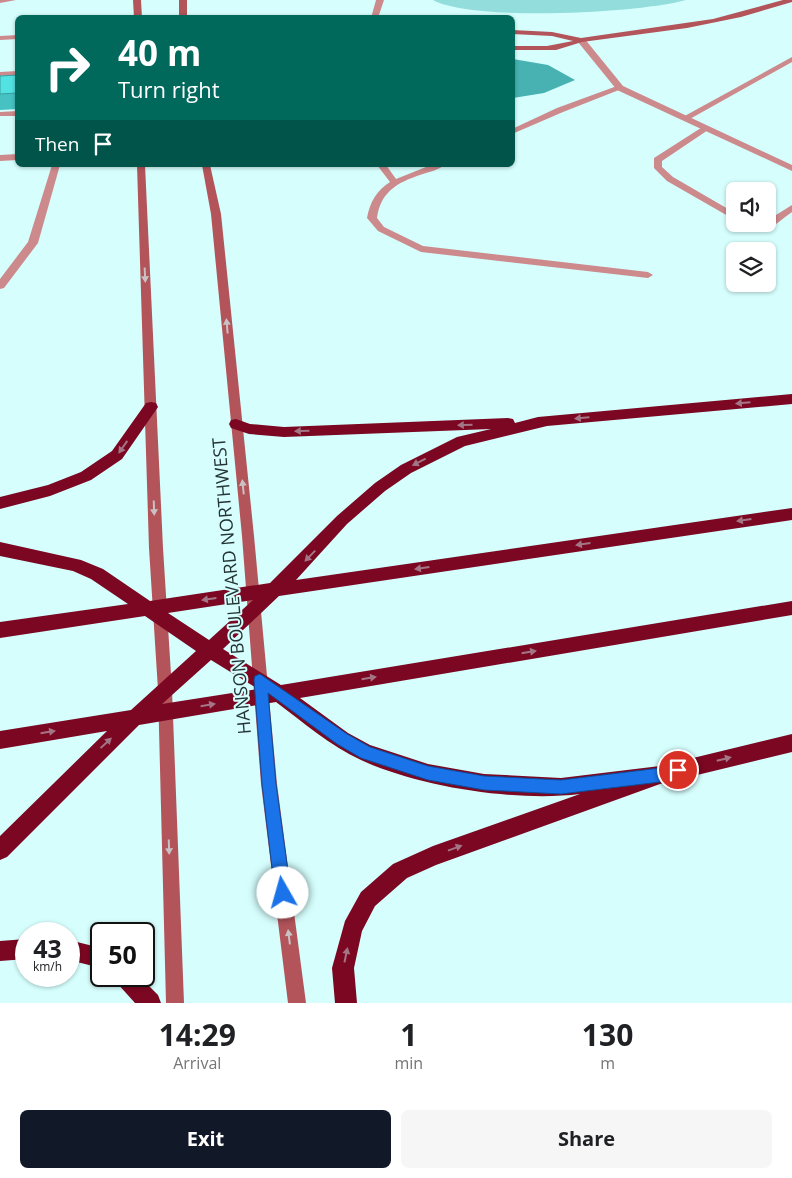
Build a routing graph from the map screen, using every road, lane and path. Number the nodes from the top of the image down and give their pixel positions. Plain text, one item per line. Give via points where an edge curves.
1 (12, 0) edge
2 (137, 0) edge
3 (183, 0) edge
4 (790, 0) edge
5 (0, 1) edge
6 (377, 2) edge
7 (138, 15) edge
8 (183, 15) edge
9 (375, 15) edge
10 (515, 32) edge
11 (15, 37) edge
12 (0, 38) edge
13 (580, 40) junction
14 (515, 48) edge
15 (792, 59) edge
16 (15, 73) edge
17 (0, 74) edge
18 (620, 88) junction
19 (15, 113) edge
20 (0, 114) edge
21 (685, 118) junction
22 (0, 120) edge
23 (15, 120) edge
24 (706, 128) junction
25 (515, 131) edge
26 (15, 157) edge
27 (0, 158) edge
28 (55, 167) edge
29 (141, 167) edge
30 (206, 167) edge
31 (383, 167) edge
32 (435, 167) edge
33 (792, 168) edge
34 (394, 182) junction
35 (792, 208) edge
36 (726, 212) edge
37 (776, 219) edge
38 (648, 275) dead end
39 (0, 286) edge
40 (792, 399) edge
41 (151, 407) junction
42 (548, 421) junction
43 (236, 424) junction
44 (0, 503) edge
45 (792, 514) edge
46 (0, 549) edge
47 (792, 608) edge
48 (254, 610) junction
49 (160, 617) junction
50 (0, 630) edge
51 (209, 650) junction
52 (260, 680) junction
53 (165, 690) junction
54 (0, 740) edge
55 (792, 743) edge
56 (660, 775) junction
57 (0, 850) edge
58 (15, 950) edge
59 (0, 951) edge
60 (135, 987) edge
61 (150, 1003) edge
62 (175, 1003) edge
63 (297, 1003) edge
64 (346, 1003) edge

1 - 5 street
2 - 7 main road
3 - 8 main road
4 - 13 main road via 687,27
6 - 9 street
10 - 13 main road via 552,34
11 - 12 street
13 - 14 main road via 553,49
13 - 18 street
15 - 21 street
16 - 17 street
18 - 21 street
18 - 25 street
19 - 20 street
21 - 24 street
22 - 23 street
24 - 33 street
24 - 36 street via 658,160 658,168 670,179
26 - 27 street
28 - 39 street via 33,243
29 -> 41 main road
43 -> 30 main road, HANSON BOULEVARD NORTHWEST via 216,214
31 - 34 street
32 - 34 street
34 - 38 street via 376,200 372,218 381,229 422,249
35 - 37 street
40 -> 42 highway
41 -> 44 highway via 117,455 93,472 50,490
41 -> 49 main road
42 -> 43 highway via 284,432 249,429
42 -> 48 highway via 462,440 406,468 342,520
48 -> 43 main road, HANSON BOULEVARD NORTHWEST
45 -> 50 highway
46 - 49 highway via 75,565 97,574
54 -> 47 highway
48 - 51 highway
48 - 52 main road, HANSON BOULEVARD NORTHWEST
49 - 51 highway
49 - 53 main road
51 - 52 highway
51 - 53 highway
52 - 56 highway via 366,753 428,773 484,783 561,787
63 -> 52 main road, HANSON BOULEVARD NORTHWEST via 269,784
57 -> 53 highway
53 -> 62 main road
56 -> 55 highway
64 -> 56 highway via 343,968 352,928 368,899 400,872 433,856
58 - 59 highway
60 - 61 highway

